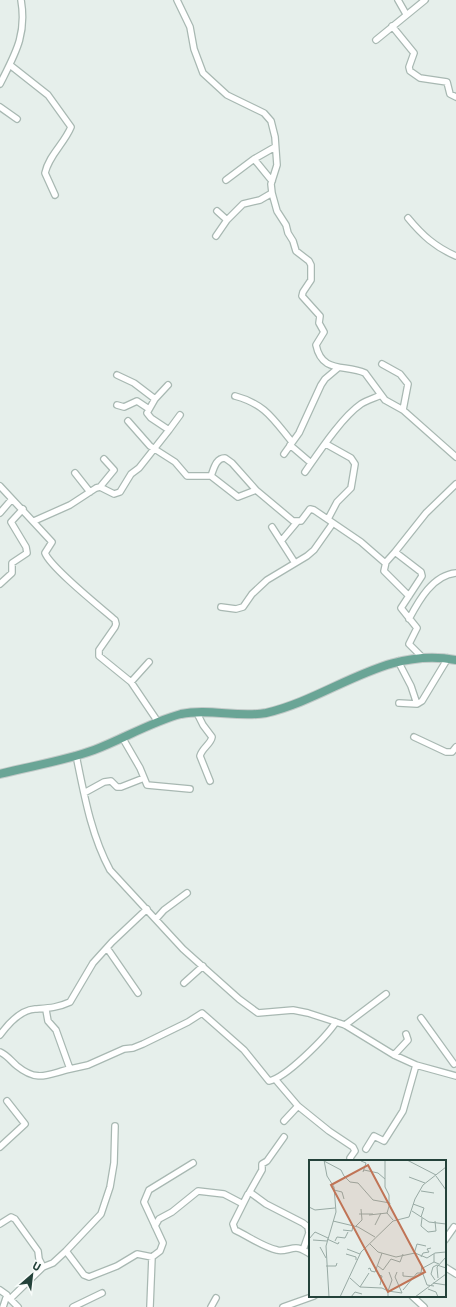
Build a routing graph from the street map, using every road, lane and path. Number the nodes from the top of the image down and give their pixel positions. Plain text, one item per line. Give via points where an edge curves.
1 (21, 0) edge
2 (177, 0) edge
3 (398, 0) edge
4 (425, 0) edge
5 (406, 14) junction
6 (392, 26) junction
7 (376, 40) dead end
8 (10, 65) junction
9 (0, 84) edge
10 (456, 97) edge
11 (0, 107) edge
12 (17, 119) dead end
13 (275, 148) junction
14 (254, 159) junction
15 (226, 180) dead end
16 (272, 181) junction
17 (272, 193) junction
18 (55, 195) dead end
19 (217, 211) dead end
20 (408, 218) dead end
21 (227, 220) junction
22 (216, 236) dead end
23 (456, 256) edge
24 (382, 364) dead end
25 (338, 368) junction
26 (117, 375) dead end
27 (168, 385) dead end
28 (381, 395) junction
29 (235, 396) dead end
30 (155, 399) junction
31 (116, 405) dead end
32 (149, 409) junction
33 (402, 410) junction
34 (180, 415) dead end
35 (128, 421) dead end
36 (169, 430) junction
37 (291, 443) junction
38 (326, 444) junction
39 (154, 450) junction
40 (284, 454) dead end
41 (456, 457) edge
42 (104, 459) dead end
43 (311, 463) junction
44 (305, 472) dead end
45 (75, 473) dead end
46 (211, 476) junction
47 (456, 484) edge
48 (0, 486) edge
49 (100, 487) junction
50 (256, 490) junction
51 (90, 492) junction
52 (12, 499) junction
53 (23, 510) junction
54 (0, 513) edge
55 (34, 521) junction
56 (331, 521) junction
57 (297, 522) junction
58 (272, 527) dead end
59 (282, 540) junction
60 (395, 552) junction
61 (386, 562) junction
62 (295, 563) junction
63 (456, 573) edge
64 (0, 584) edge
65 (409, 596) junction
66 (221, 606) dead end
67 (409, 618) junction
68 (421, 656) junction
69 (452, 659) edge
70 (398, 661) junction
71 (148, 662) dead end
72 (131, 682) junction
73 (399, 703) dead end
74 (417, 704) junction
75 (197, 713) junction
76 (158, 722) junction
77 (122, 737) junction
78 (414, 737) dead end
79 (456, 747) edge
80 (76, 755) junction
81 (0, 774) edge
82 (144, 778) junction
83 (210, 781) dead end
84 (190, 789) dead end
85 (84, 793) junction
86 (187, 893) dead end
87 (147, 909) junction
88 (156, 919) junction
89 (107, 948) junction
90 (203, 966) junction
91 (184, 983) dead end
92 (138, 993) dead end
93 (386, 994) dead end
94 (46, 1010) junction
95 (421, 1018) dead end
96 (336, 1022) junction
97 (345, 1026) junction
98 (406, 1034) dead end
99 (0, 1035) edge
100 (0, 1052) edge
101 (394, 1056) junction
102 (455, 1063) edge
103 (416, 1065) junction
104 (70, 1069) junction
105 (448, 1073) junction
106 (456, 1076) edge
107 (275, 1079) junction
108 (7, 1101) dead end
109 (298, 1106) junction
110 (284, 1121) dead end
111 (115, 1126) dead end
112 (284, 1137) dead end
113 (0, 1147) edge
114 (366, 1149) dead end
115 (351, 1160) edge
116 (193, 1163) dead end
117 (249, 1193) junction
118 (243, 1204) junction
119 (0, 1224) edge
120 (155, 1226) junction
121 (454, 1226) dead end
122 (446, 1238) edge
123 (303, 1250) junction
124 (66, 1251) junction
125 (309, 1253) edge
126 (152, 1257) junction
127 (43, 1267) junction
128 (446, 1268) edge
129 (456, 1274) edge
130 (0, 1290) edge
131 (102, 1293) dead end
132 (8, 1297) junction
133 (311, 1297) edge
134 (413, 1297) edge
135 (216, 1298) dead end
136 (3, 1307) edge
137 (18, 1307) edge
138 (73, 1307) edge
139 (150, 1307) edge
140 (211, 1307) edge
141 (283, 1307) edge
142 (424, 1307) edge

1 - 8 street via 22,32
2 - 13 street via 190,27 194,49 203,73 227,95 268,116 273,126
3 - 5 street
4 - 5 street
5 - 6 street
6 - 7 street
6 - 10 street via 414,53 410,71 420,78 447,82 450,94
8 - 9 street
8 - 18 street via 48,95 71,127 46,168 45,176
11 - 12 street
13 - 14 street
13 - 16 street via 277,168
14 - 15 street
14 - 16 street
16 - 17 street
17 - 21 street via 260,200 243,204
17 - 25 street via 277,211 286,225 296,251 311,265 311,280 302,296 320,316 319,323 324,332 316,347 325,363
19 - 21 street
20 - 23 street via 425,238 445,252
21 - 22 street
24 - 33 street via 400,374 408,384
25 - 28 street via 365,373
25 - 37 street via 321,385 299,433
26 - 30 street
27 - 30 street
28 - 33 street
28 - 38 street via 357,407
29 - 37 street via 262,408
30 - 32 street
31 - 32 street via 124,407 137,401
32 - 36 street via 148,415
33 - 41 street
34 - 36 street
35 - 39 street
36 - 39 street
37 - 40 street
37 - 43 street
38 - 43 street
38 - 56 street via 351,458 355,464 351,488 337,502
39 - 46 street via 175,462 185,475
39 - 49 street via 131,474 120,492 114,494
42 - 49 street via 114,470
43 - 44 street
45 - 51 street
46 - 50 street via 238,497
46 - 50 street via 216,462 225,458
47 - 60 street via 426,513
48 - 52 street
49 - 51 street
50 - 57 street
51 - 55 street
52 - 53 street
52 - 54 street
53 - 55 street
53 - 64 street via 12,520 11,525 27,552 12,563 12,573
55 - 72 street via 52,542 45,553 66,577 115,620 115,627 99,650 98,656
56 - 57 street via 310,509 301,521
56 - 61 street
56 - 62 street via 314,550
57 - 59 street
58 - 59 street
59 - 62 street
60 - 61 street
60 - 65 street via 421,572 422,576
61 - 65 street via 384,571
62 - 66 street via 267,580 243,607 236,610
63 - 67 street via 437,580
65 - 67 street via 401,608
67 - 68 street via 417,628 409,644
68 - 69 main road
68 - 70 main road
69 - 74 street via 422,701
70 - 74 street
70 - 75 main road via 274,711 254,715
71 - 72 street
72 - 76 street
73 - 74 street
75 - 76 main road via 183,714
75 - 83 street via 212,736 200,756
76 - 77 main road
77 - 80 main road
77 - 82 street
78 - 79 street via 450,753
80 - 81 main road
80 - 85 street
82 - 84 street via 151,787
82 - 85 street via 121,787 117,787 111,781 104,782
85 - 87 street via 99,846 110,870
86 - 88 street
87 - 88 street
87 - 89 street
88 - 90 street via 183,949
89 - 92 street
89 - 94 street via 88,971 73,1000
90 - 91 street
90 - 96 street via 239,1000 257,1013 293,1010
93 - 97 street
94 - 99 street via 33,1009 18,1017
94 - 104 street via 48,1021 56,1030
95 - 102 street
96 - 97 street
96 - 107 street via 320,1042
97 - 101 street
98 - 101 street via 408,1040
100 - 104 street via 27,1072 40,1077
101 - 103 street
102 - 105 street
103 - 105 street
103 - 114 street via 403,1111 384,1141 374,1136
104 - 107 street via 88,1065 124,1049 143,1044 202,1013 248,1055 267,1080
105 - 106 street
107 - 109 street
108 - 113 street via 25,1124
109 - 110 street
109 - 115 street via 353,1147 355,1151
111 - 124 street via 114,1163 104,1206 92,1224
112 - 117 street via 262,1164 262,1170
116 - 120 street via 154,1186 146,1194 144,1202
117 - 118 street
117 - 123 street via 308,1227 308,1237
118 - 120 street via 224,1194 198,1192 159,1219
118 - 123 street via 233,1224 235,1230 278,1251 295,1248
119 - 127 street via 11,1218 16,1219 38,1251
120 - 126 street via 163,1248
121 - 122 street
123 - 125 street
124 - 126 street via 84,1275 89,1277 118,1266 137,1254
124 - 127 street via 53,1263
126 - 139 street
127 - 132 street
128 - 129 street
130 - 132 street
131 - 138 street
132 - 136 street
132 - 137 street
133 - 141 street
134 - 142 street
135 - 140 street

